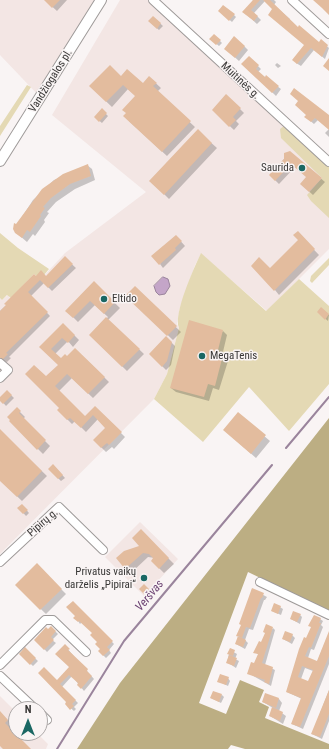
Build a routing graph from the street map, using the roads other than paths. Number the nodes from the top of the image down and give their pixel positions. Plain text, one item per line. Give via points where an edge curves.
1 (101, 0) edge
2 (153, 0) edge
3 (292, 0) edge
4 (329, 34) edge
5 (1, 159) edge
6 (329, 162) edge
7 (0, 363) edge
8 (0, 378) edge
9 (103, 550) dead end
10 (0, 562) edge
11 (260, 582) dead end
12 (329, 615) edge
13 (86, 652) dead end
14 (0, 665) edge
15 (0, 676) edge
16 (27, 701) edge

1 - 5 main road, Vandžiogalos pl.
2 - 6 street, Muitinės g.
3 - 4 street
7 - 8 street via 8,370
9 - 10 street, Pipirų g. via 59,507
11 - 12 street
13 - 14 street via 53,620 45,620
15 - 16 street

